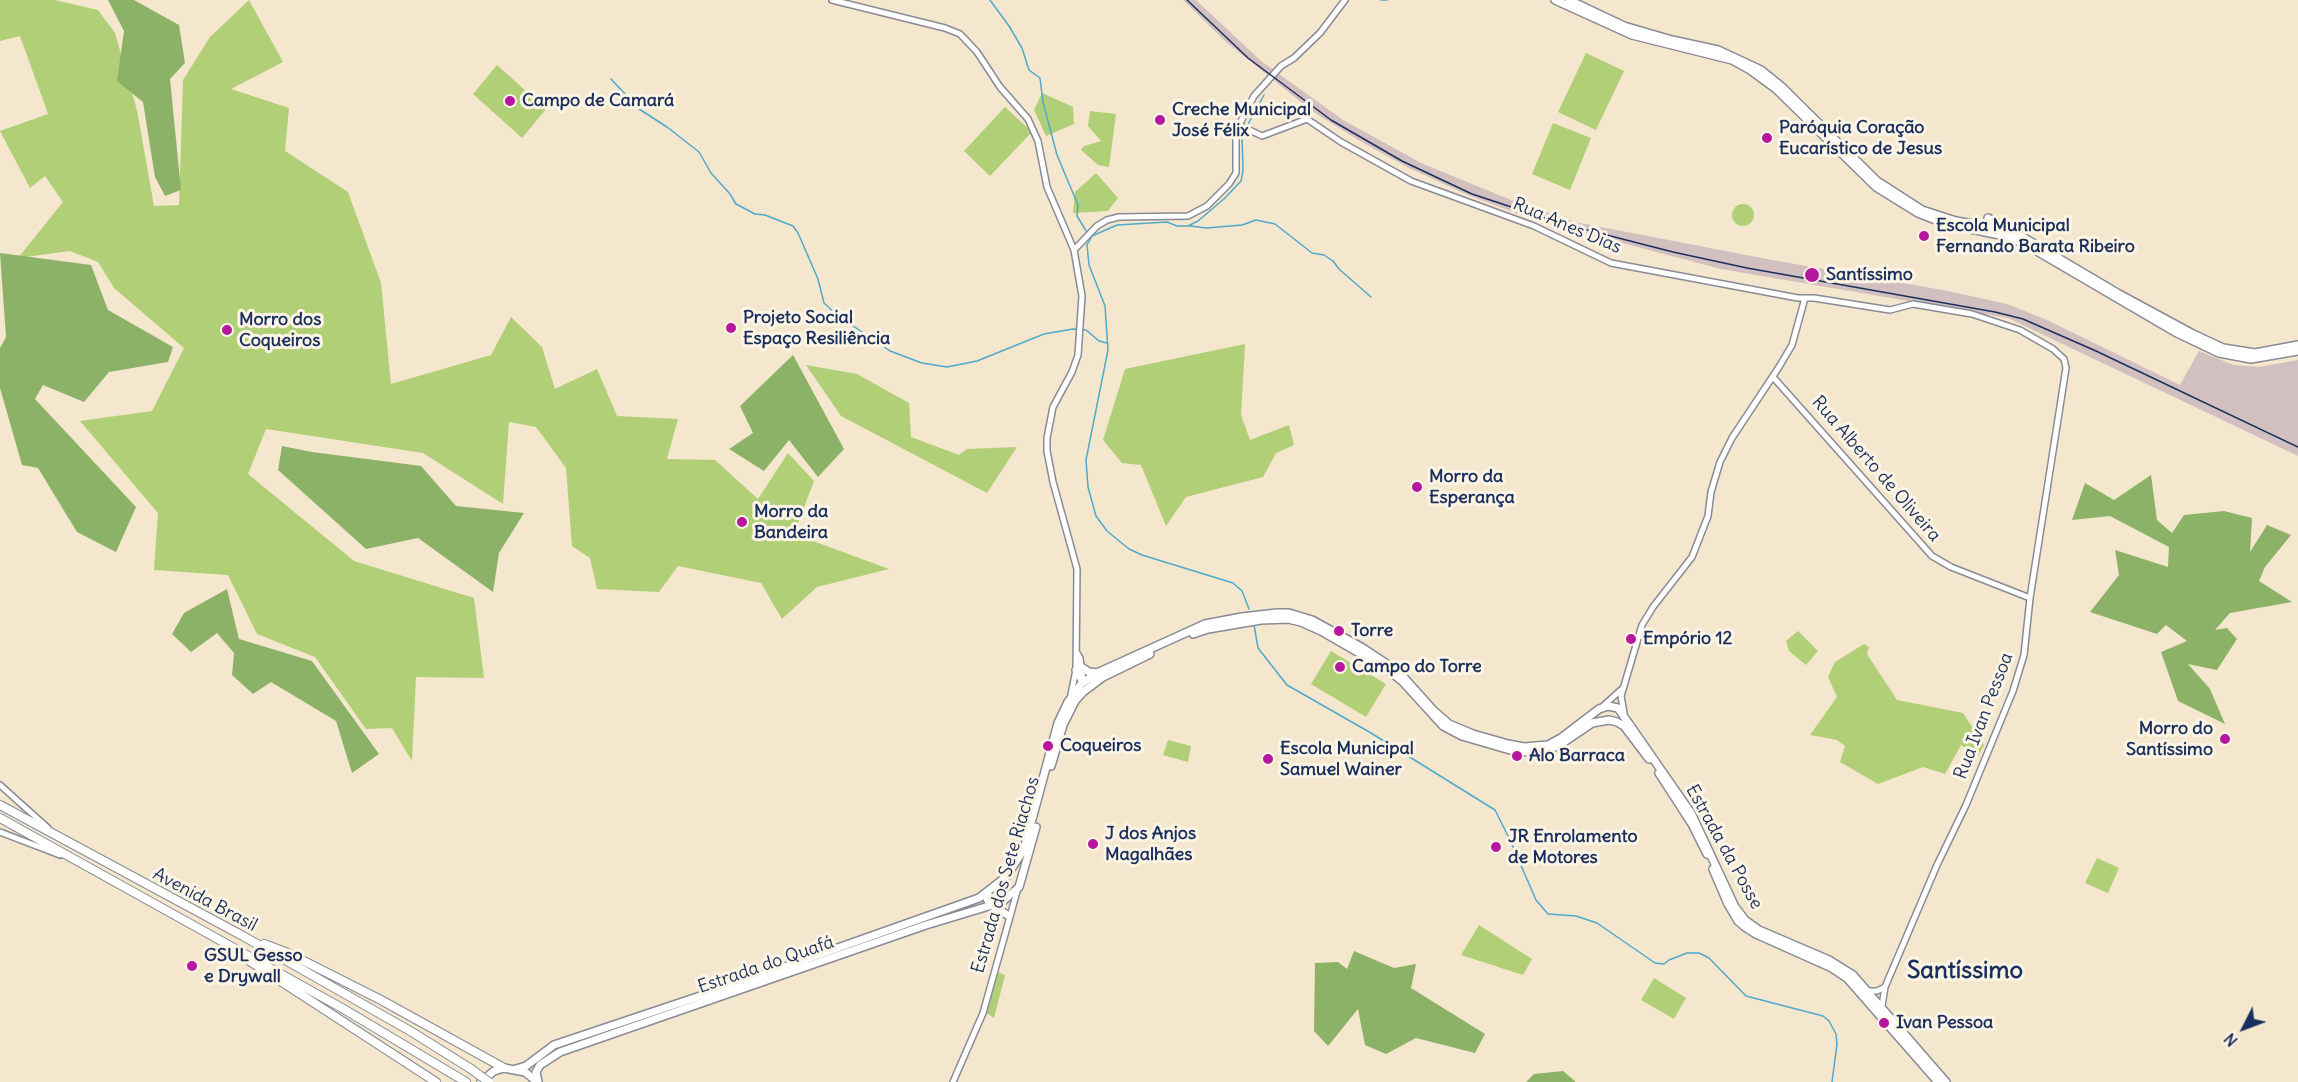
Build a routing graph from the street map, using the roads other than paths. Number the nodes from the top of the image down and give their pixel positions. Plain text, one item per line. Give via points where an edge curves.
1 (832, 0) edge
2 (1345, 0) edge
3 (1555, 0) edge
4 (1569, 0) edge
5 (1242, 127) junction
6 (1988, 218) dead end
7 (2015, 234) junction
8 (1074, 250) junction
9 (1805, 298) junction
10 (2298, 345) edge
11 (2298, 351) edge
12 (2066, 368) joint
13 (1773, 376) junction
14 (2030, 598) junction
15 (1249, 619) junction
16 (1079, 668) junction
17 (1097, 673) junction
18 (1083, 682) junction
19 (1094, 682) junction
20 (1623, 688) junction
21 (1083, 692) junction
22 (1068, 702) junction
23 (1599, 709) junction
24 (1624, 713) junction
25 (1601, 720) junction
26 (1617, 722) junction
27 (0, 785) edge
28 (0, 805) edge
29 (0, 818) edge
30 (0, 832) edge
31 (60, 839) junction
32 (78, 862) junction
33 (1011, 871) junction
34 (1021, 879) junction
35 (1019, 887) junction
36 (988, 892) junction
37 (991, 905) junction
38 (1010, 916) junction
39 (243, 936) junction
40 (232, 948) junction
41 (1885, 987) junction
42 (1869, 991) junction
43 (1882, 1006) junction
44 (504, 1068) junction
45 (516, 1068) junction
46 (465, 1081) edge
47 (436, 1082) edge
48 (482, 1082) edge
49 (489, 1082) edge
50 (538, 1082) edge
51 (953, 1082) edge
52 (1938, 1082) edge
53 (1946, 1082) edge

1 - 8 street via 960,34 1031,125 1047,187
2 - 5 street via 1320,33 1266,82 1248,106
3 - 11 main road via 1632,35 1732,60 1750,70 1776,89 1876,187 1918,213 2023,243 2175,332 2219,353 2251,359
4 - 7 main road via 1623,26 1718,50 1748,63 1773,80 1868,173 1910,204 1956,221
5 - 8 street via 1236,135 1236,173 1201,211 1183,217 1119,217 1102,222
5 - 9 street, Rua Anes Dias via 1262,136 1307,120 1410,181 1534,226 1602,261
6 - 7 main road
7 - 10 main road via 2223,348 2255,352
8 - 16 street via 1082,287 1077,361 1053,407 1047,451 1077,569
9 - 12 street, Rua Anes Dias via 1890,310 1913,304 1972,314 2009,325 2060,355
9 - 13 street via 1792,345
12 - 14 street, Rua Ivan Pessoa
13 - 14 street, Rua Alberto de Oliveira via 1932,556
13 - 20 street via 1723,456 1696,548 1647,615
14 - 41 street, Rua Ivan Pessoa via 2024,655 2013,691
15 - 17 main road via 1205,624
15 - 19 main road via 1193,634
15 - 23 main road via 1289,613 1312,620 1386,662 1449,724 1508,744 1548,745
15 - 25 main road via 1288,619 1321,631 1394,674 1443,726 1491,745 1537,753 1558,747
16 - 17 main road
16 - 18 main road
16 - 22 street
17 - 18 main road
18 - 19 main road
18 - 21 street
18 - 22 main road, Estrada dos Sete Riachos
19 - 21 main road, Estrada dos Sete Riachos
20 - 23 street
20 - 24 street
21 - 34 main road, Estrada dos Sete Riachos via 1063,724
22 - 33 main road, Estrada dos Sete Riachos via 1058,723 1024,849
23 - 24 main road via 1611,705
23 - 25 main road
24 - 26 main road
24 - 42 main road, Estrada da Posse via 1691,813 1745,920 1835,963
25 - 26 main road
26 - 52 main road, Estrada da Posse via 1632,735 1683,808 1738,921 1756,934 1848,978
27 - 31 street, Avenida Brasil
28 - 31 highway, Avenida Brasil
29 - 32 highway, Avenida Brasil
30 - 32 street, Avenida Brasil
31 - 39 highway, Avenida Brasil
32 - 40 highway, Avenida Brasil
33 - 34 main road
33 - 36 main road, Estrada dos Sete Riachos
34 - 35 main road, Estrada dos Sete Riachos
35 - 37 main road, Estrada do Quafá via 1005,900
35 - 38 street, Estrada dos Sete Riachos
36 - 37 main road
36 - 45 main road, Estrada do Quafá via 967,903 554,1046 526,1066
37 - 38 main road
37 - 50 main road, Estrada do Quafá via 560,1052 540,1065 536,1072
38 - 51 street, Estrada dos Sete Riachos via 983,1013
39 - 44 highway via 288,953 381,1000
39 - 49 highway, Avenida Brasil, bridge via 412,1032
40 - 46 highway, Avenida Brasil
40 - 47 highway via 258,969
41 - 42 street
41 - 43 street, Rua Ivan Pessoa
42 - 43 main road, Estrada da Posse
43 - 53 main road, Estrada da Posse
44 - 45 main road
44 - 48 main road
45 - 50 main road

